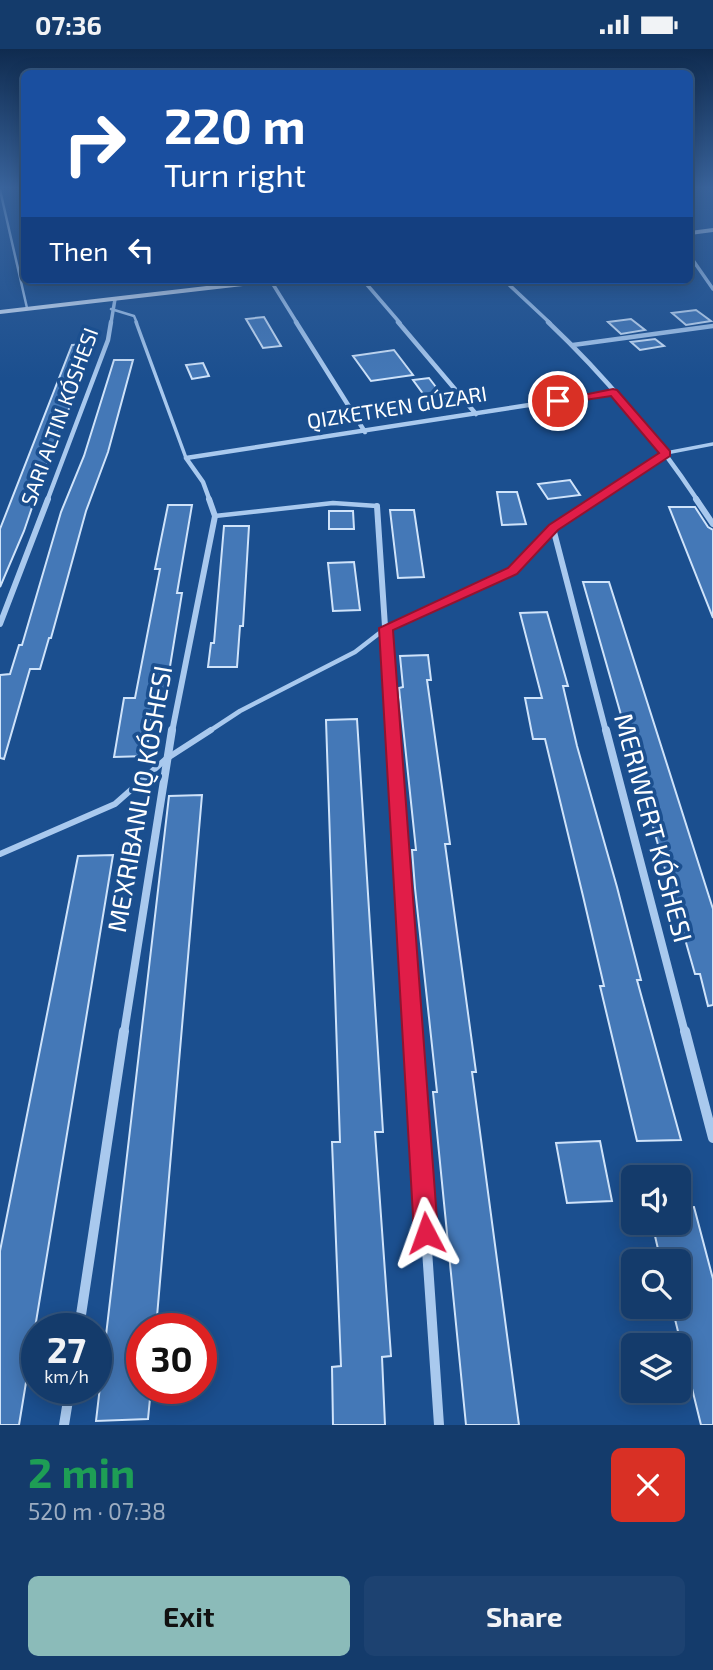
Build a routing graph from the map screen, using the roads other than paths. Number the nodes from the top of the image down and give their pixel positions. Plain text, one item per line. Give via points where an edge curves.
1 (14, 251) edge
2 (693, 260) edge
3 (21, 283) edge
4 (21, 284) edge
5 (245, 284) edge
6 (273, 284) edge
7 (366, 284) edge
8 (508, 284) edge
9 (713, 289) edge
10 (115, 299) junction
11 (27, 309) junction
12 (111, 309) junction
13 (0, 312) edge
14 (713, 326) edge
15 (573, 345) junction
16 (613, 392) junction
17 (476, 414) junction
18 (365, 432) junction
19 (713, 444) edge
20 (666, 453) junction
21 (186, 458) junction
22 (377, 506) joint
23 (215, 516) junction
24 (713, 524) edge
25 (553, 528) junction
26 (0, 624) edge
27 (386, 628) junction
28 (166, 759) junction
29 (0, 854) edge
30 (713, 1138) edge
31 (81, 1313) edge
32 (67, 1404) edge
33 (64, 1425) edge
34 (439, 1425) edge

1 - 3 lane
2 - 9 street
4 - 11 lane
5 - 10 street
6 - 18 street
7 - 17 street
8 - 15 street
10 - 11 street
10 - 12 street
11 - 13 street
12 - 21 lane via 134,316
12 - 26 street via 108,340
14 - 15 street
15 - 16 street
16 - 17 street
16 - 20 street
17 - 18 street
18 - 21 street
19 - 20 lane
20 - 24 street
20 - 25 lane
21 - 23 street via 203,482
22 - 23 lane via 333,503
22 - 27 street
23 - 28 street
25 - 27 lane via 513,571
25 - 30 street, MERIWERT KÓSHESI
27 - 28 lane via 355,652 240,711
27 - 34 street
28 - 29 lane via 115,804
28 - 31 street
32 - 33 street

